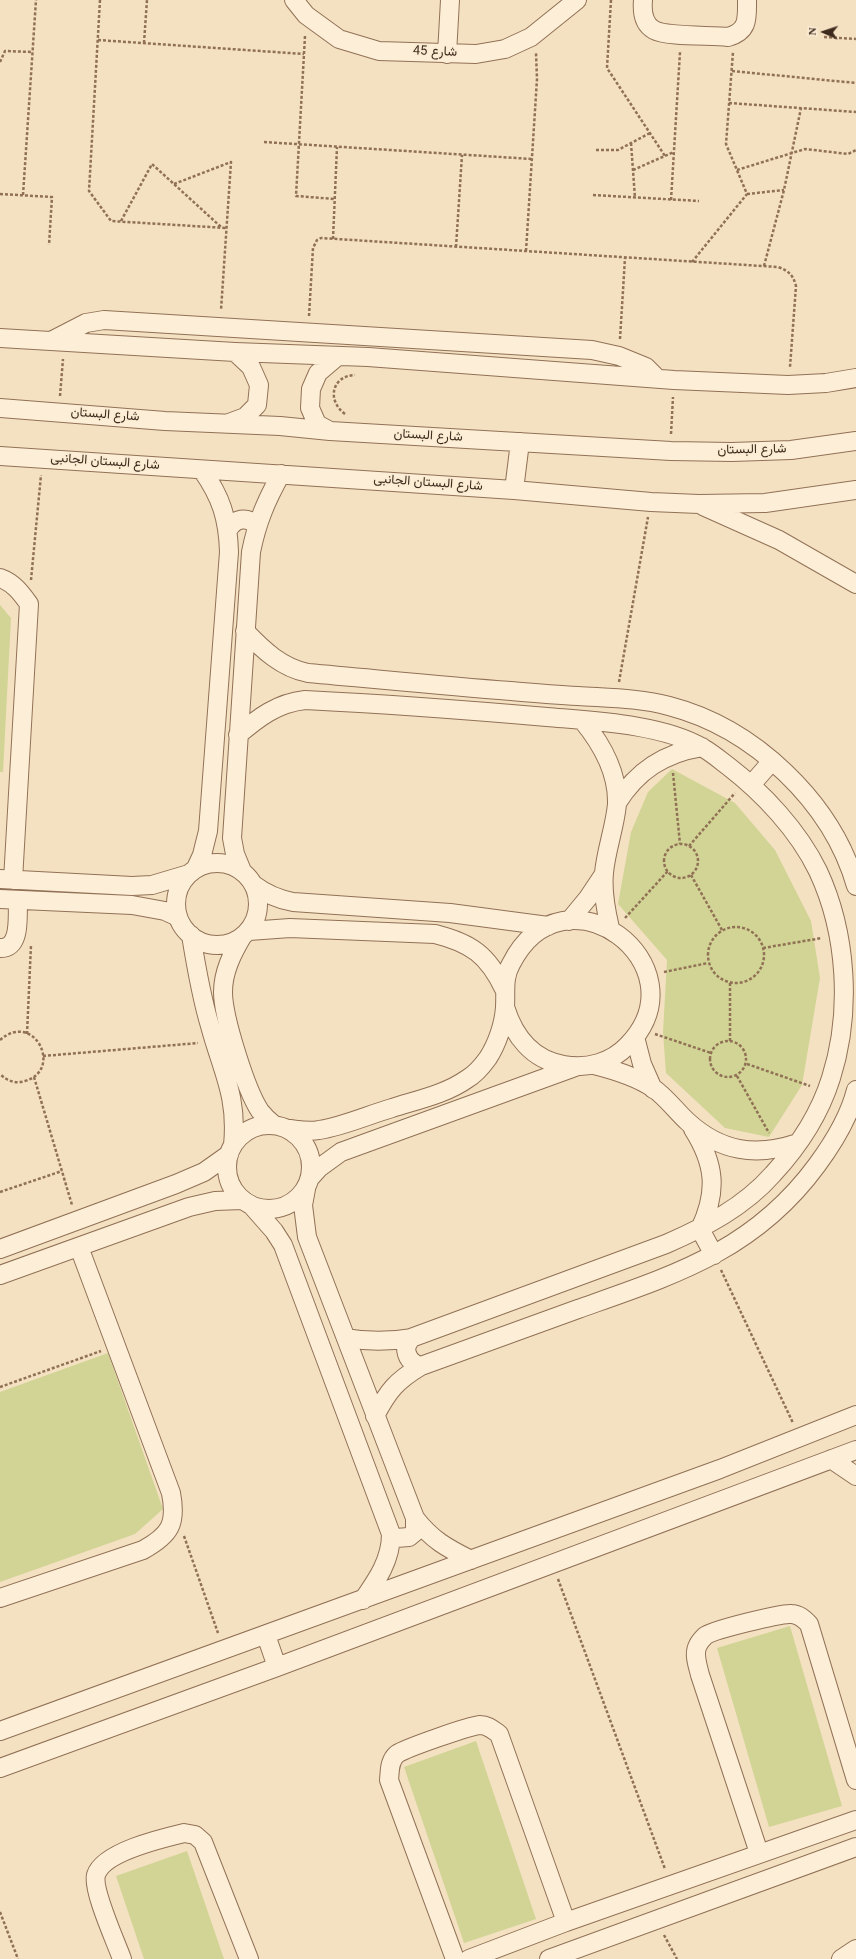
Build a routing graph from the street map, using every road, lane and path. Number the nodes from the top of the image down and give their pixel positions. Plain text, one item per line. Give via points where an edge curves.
1 (36, 0) edge
2 (100, 0) edge
3 (147, 0) edge
4 (294, 0) edge
5 (450, 0) edge
6 (577, 0) edge
7 (611, 0) edge
8 (643, 0) edge
9 (747, 0) edge
10 (306, 15) junction
11 (682, 34) junction
12 (728, 36) junction
13 (531, 37) junction
14 (824, 37) dead end
15 (856, 39) edge
16 (98, 40) junction
17 (144, 43) junction
18 (33, 52) junction
19 (304, 54) junction
20 (447, 54) junction
21 (0, 62) edge
22 (732, 71) junction
23 (856, 83) edge
24 (729, 103) junction
25 (801, 108) junction
26 (856, 112) edge
27 (650, 133) junction
28 (264, 142) dead end
29 (631, 143) junction
30 (299, 144) junction
31 (338, 147) junction
32 (596, 150) dead end
33 (856, 150) edge
34 (674, 152) junction
35 (792, 153) junction
36 (462, 155) junction
37 (665, 156) junction
38 (532, 159) junction
39 (633, 170) junction
40 (737, 170) junction
41 (174, 184) junction
42 (784, 190) junction
43 (0, 194) edge
44 (747, 194) junction
45 (24, 195) junction
46 (593, 195) dead end
47 (635, 198) junction
48 (335, 199) junction
49 (671, 200) junction
50 (698, 201) dead end
51 (121, 221) junction
52 (221, 228) junction
53 (226, 228) junction
54 (333, 239) junction
55 (49, 246) dead end
56 (456, 247) junction
57 (526, 251) junction
58 (625, 258) junction
59 (692, 262) junction
60 (764, 266) junction
61 (220, 327) junction
62 (308, 332) junction
63 (0, 338) edge
64 (50, 341) junction
65 (236, 352) junction
66 (338, 356) junction
67 (619, 356) junction
68 (70, 357) dead end
69 (856, 367) edge
70 (856, 378) edge
71 (665, 379) junction
72 (826, 383) junction
73 (788, 386) junction
74 (53, 397) dead end
75 (60, 397) junction
76 (68, 398) dead end
77 (0, 408) edge
78 (226, 424) junction
79 (330, 431) junction
80 (856, 441) edge
81 (520, 442) junction
82 (671, 451) junction
83 (0, 456) edge
84 (42, 459) junction
85 (202, 470) junction
86 (281, 474) junction
87 (514, 490) junction
88 (856, 490) edge
89 (651, 502) junction
90 (699, 504) junction
91 (257, 525) junction
92 (228, 530) junction
93 (0, 578) edge
94 (856, 584) edge
95 (29, 604) junction
96 (245, 631) junction
97 (308, 673) junction
98 (516, 692) junction
99 (617, 698) junction
100 (305, 700) junction
101 (514, 714) junction
102 (582, 720) junction
103 (238, 735) junction
104 (702, 747) junction
105 (671, 754) junction
106 (772, 761) junction
107 (748, 783) junction
108 (617, 803) junction
109 (208, 831) junction
110 (232, 834) junction
111 (680, 844) junction
112 (689, 846) junction
113 (193, 871) junction
114 (242, 871) junction
115 (668, 871) junction
116 (604, 874) junction
117 (691, 875) junction
118 (7, 880) edge
119 (254, 885) junction
120 (140, 886) junction
121 (856, 886) edge
122 (0, 899) edge
123 (18, 900) junction
124 (139, 906) junction
125 (178, 917) junction
126 (569, 921) junction
127 (548, 926) junction
128 (612, 929) junction
129 (722, 930) junction
130 (245, 934) junction
131 (191, 935) junction
132 (839, 936) junction
133 (32, 940) dead end
134 (0, 948) edge
135 (763, 948) junction
136 (708, 963) junction
137 (647, 975) junction
138 (730, 983) junction
139 (504, 990) junction
140 (505, 1007) junction
141 (638, 1033) junction
142 (28, 1034) junction
143 (0, 1040) edge
144 (215, 1041) junction
145 (730, 1041) junction
146 (711, 1053) junction
147 (43, 1056) junction
148 (746, 1064) junction
149 (594, 1065) junction
150 (576, 1067) junction
151 (0, 1074) edge
152 (737, 1076) junction
153 (34, 1077) junction
154 (653, 1089) junction
155 (856, 1090) edge
156 (826, 1092) junction
157 (689, 1123) junction
158 (281, 1127) junction
159 (798, 1143) junction
160 (231, 1150) junction
161 (778, 1150) junction
162 (62, 1170) junction
163 (308, 1184) junction
164 (0, 1192) edge
165 (247, 1203) junction
166 (77, 1221) junction
167 (700, 1229) junction
168 (79, 1247) junction
169 (0, 1249) edge
170 (714, 1255) junction
171 (0, 1276) edge
172 (346, 1338) junction
173 (412, 1338) junction
174 (116, 1346) junction
175 (421, 1366) junction
176 (0, 1388) edge
177 (856, 1415) edge
178 (375, 1416) junction
179 (800, 1438) junction
180 (856, 1450) edge
181 (831, 1459) junction
182 (720, 1469) junction
183 (856, 1476) edge
184 (730, 1497) junction
185 (174, 1507) junction
186 (415, 1518) junction
187 (391, 1534) junction
188 (471, 1560) junction
189 (552, 1564) junction
190 (0, 1598) edge
191 (363, 1600) junction
192 (266, 1635) junction
193 (224, 1650) junction
194 (277, 1667) junction
195 (0, 1731) edge
196 (0, 1768) edge
197 (856, 1780) edge
198 (856, 1820) edge
199 (856, 1847) edge
200 (759, 1853) junction
201 (671, 1886) junction
202 (0, 1912) edge
203 (656, 1920) junction
204 (566, 1922) junction
205 (856, 1949) edge
206 (18, 1959) edge
207 (122, 1959) edge
208 (249, 1959) edge
209 (455, 1959) edge
210 (469, 1959) edge
211 (551, 1959) edge
212 (677, 1959) edge
213 (841, 1959) edge

1 - 18 path
2 - 16 path
3 - 17 path
4 - 10 street, شارع 45
5 - 20 street
6 - 13 street, شارع 45
7 - 27 path via 607,68
8 - 11 street via 645,21 653,30
9 - 12 street via 743,28 737,34
10 - 19 path
10 - 20 street, شارع 45 via 340,38 379,51
11 - 12 street
11 - 34 path
12 - 22 path via 733,52
13 - 20 street, شارع 45 via 505,49 483,53
13 - 38 path via 537,65
14 - 15 path
16 - 17 path
16 - 51 path via 89,190 111,221
17 - 19 path
18 - 21 path via 5,51
18 - 45 path
19 - 30 path
22 - 23 path
22 - 24 path
24 - 25 path
24 - 40 path via 726,144
25 - 26 path
25 - 35 path
27 - 29 path
27 - 37 path
28 - 30 path
29 - 32 path via 618,150
29 - 39 path
30 - 31 path
30 - 48 path via 296,196
31 - 36 path
31 - 48 path
33 - 35 path via 848,154 805,149
34 - 37 path
34 - 49 path
35 - 40 path
35 - 42 path
36 - 38 path
36 - 56 path
37 - 39 path
38 - 57 path
39 - 47 path
40 - 44 path
41 - 51 path via 152,164
41 - 52 path
41 - 53 path via 231,162
42 - 44 path
42 - 60 path
43 - 45 path
44 - 59 path
45 - 55 path via 52,197
46 - 47 path
47 - 49 path
48 - 54 path
49 - 50 path
51 - 52 path
52 - 53 path
53 - 61 path
54 - 56 path
54 - 62 path via 322,238 314,244
56 - 57 path
57 - 58 path
58 - 59 path
58 - 67 path
59 - 60 path
60 - 73 path via 787,270 796,286
61 - 62 street
61 - 64 street via 104,320 86,323
62 - 67 street via 592,350
63 - 64 street
64 - 65 street
65 - 66 street
65 - 78 street via 251,367 259,385 259,392 257,405 245,417
66 - 71 street
66 - 79 street via 318,373 310,389 310,408 317,424
67 - 71 street via 646,367
68 - 75 path via 63,357
69 - 72 street
70 - 72 street
71 - 73 street
71 - 82 path
72 - 73 street
74 - 75 path
75 - 76 path
77 - 78 street, شارع البستان
78 - 79 street, شارع البستان
79 - 81 street, شارع البستان
80 - 82 street, شارع البستان via 791,450
81 - 82 street, شارع البستان
81 - 87 street
83 - 84 street, شارع البستان الجانبى
84 - 85 street, شارع البستان الجانبى
84 - 95 path
85 - 86 street, شارع البستان الجانبى
85 - 92 street via 223,508
86 - 87 street, شارع البستان الجانبى
86 - 91 street via 267,498
87 - 89 street, شارع البستان الجانبى
88 - 90 street, شارع البستان الجانبى via 765,503
89 - 90 street, شارع البستان الجانبى
89 - 99 path
90 - 94 street via 779,540
91 - 92 street via 241,519
91 - 96 street via 251,552
92 - 109 street via 229,552
93 - 95 street via 9,581
95 - 118 street
96 - 97 street via 280,662 294,671
96 - 103 street
97 - 98 street
97 - 100 street via 298,683 298,693
98 - 99 street
98 - 101 street
99 - 106 street via 691,712 734,734
100 - 101 street
100 - 103 street via 292,701 277,707
101 - 102 street
102 - 104 street via 642,728
102 - 108 street via 607,758
103 - 110 street
104 - 105 street
104 - 107 street
105 - 108 street via 640,774
105 - 111 path
106 - 107 street
106 - 121 street via 806,795 834,834
107 - 112 path
107 - 132 street via 786,821 817,870
108 - 116 street
109 - 110 street
109 - 113 street via 202,855
110 - 114 street via 234,854
111 - 112 path
111 - 115 path via 669,849 666,854 664,860
112 - 117 path via 695,850 698,864
113 - 114 street via 205,864 224,863
113 - 120 street via 169,881
113 - 125 street via 180,887 176,902
114 - 119 street
115 - 117 path via 678,878
115 - 128 path
116 - 126 street
116 - 128 street via 605,901
117 - 129 path
118 - 120 street
119 - 127 street via 278,900 292,902 450,913
119 - 130 street via 258,904 254,922
120 - 124 street
122 - 123 street
123 - 124 street
123 - 134 street via 14,942 10,946
124 - 125 street
125 - 131 street
126 - 127 street
126 - 128 street via 590,921
127 - 139 street via 531,936 517,951 508,970
128 - 137 street via 636,952
129 - 135 path via 736,926 750,930
129 - 136 path via 711,940 707,955
130 - 131 street via 229,943 216,945 202,942
130 - 139 street via 290,928 440,936 470,946 485,958 496,972
130 - 158 street via 232,954 226,972 224,1010 256,1105 266,1119
131 - 144 street via 202,996
132 - 135 path
132 - 156 street via 844,982 841,1038
133 - 142 path
135 - 138 path via 763,962 756,974 744,982
136 - 137 path
136 - 138 path via 720,979
137 - 141 street via 650,994 647,1012
138 - 145 path
139 - 140 street
140 - 150 street via 511,1026 523,1043 538,1056 556,1064
140 - 158 street via 500,1034 487,1059 468,1079 445,1090 330,1128 303,1131
141 - 146 path
141 - 149 street via 624,1049 610,1059
141 - 154 street via 642,1064
142 - 143 path via 13,1033
142 - 147 path via 39,1043
144 - 147 path
144 - 160 street via 234,1106
145 - 146 path via 719,1044
145 - 148 path via 744,1049 747,1056
146 - 152 path via 710,1062 716,1073 728,1078
147 - 153 path via 41,1068
148 - 152 path
148 - 156 path
149 - 150 street
149 - 154 street via 625,1074
150 - 163 street via 341,1152 319,1168
151 - 153 path via 9,1081 16,1082
152 - 161 path
153 - 162 path
154 - 157 street
155 - 170 street via 851,1107 831,1146 804,1182 774,1214 739,1241
156 - 159 street
157 - 161 street via 721,1144 740,1150
157 - 167 street via 707,1156 712,1174 711,1199
158 - 160 street via 261,1125 250,1129 240,1136
158 - 163 street via 305,1143 312,1166
159 - 161 street
159 - 167 street via 772,1175 742,1202
160 - 165 street via 227,1168 229,1180 234,1191
160 - 166 street via 204,1172
162 - 164 path
162 - 166 path
163 - 165 street via 298,1199 276,1209 264,1209
163 - 172 street via 303,1205 307,1237
165 - 168 street via 202,1203
165 - 187 street via 264,1218 283,1246
166 - 169 street
167 - 170 street
167 - 173 street
168 - 171 street
168 - 174 street
170 - 175 street via 672,1276
170 - 179 path
172 - 173 street via 390,1342
172 - 178 street
173 - 175 street via 406,1347 408,1358
174 - 176 path
174 - 185 street via 172,1493
175 - 178 street via 401,1378 386,1396
177 - 179 street
178 - 186 street
179 - 182 street
180 - 181 street
181 - 183 street
181 - 184 street
182 - 184 street
182 - 188 street
184 - 189 street
185 - 190 street via 173,1521 168,1533 143,1550
185 - 193 path
186 - 187 street via 415,1532 409,1537 396,1538
186 - 188 street via 439,1544
187 - 191 street via 391,1548 384,1565
188 - 191 street
189 - 194 street
189 - 201 path
191 - 192 street
192 - 193 street
192 - 194 street
193 - 195 street
194 - 196 street
197 - 200 street via 809,1624 801,1617 791,1614 780,1615 718,1630 705,1636 697,1646 696,1660
198 - 200 street
199 - 203 street
200 - 201 street
201 - 204 street
202 - 206 path
203 - 211 street
203 - 212 path
204 - 209 street via 499,1734 491,1727 480,1725 470,1728 397,1755 390,1767 389,1780
204 - 210 street
205 - 213 street
207 - 208 street via 96,1889 96,1875 115,1855 184,1832 195,1835 203,1842

